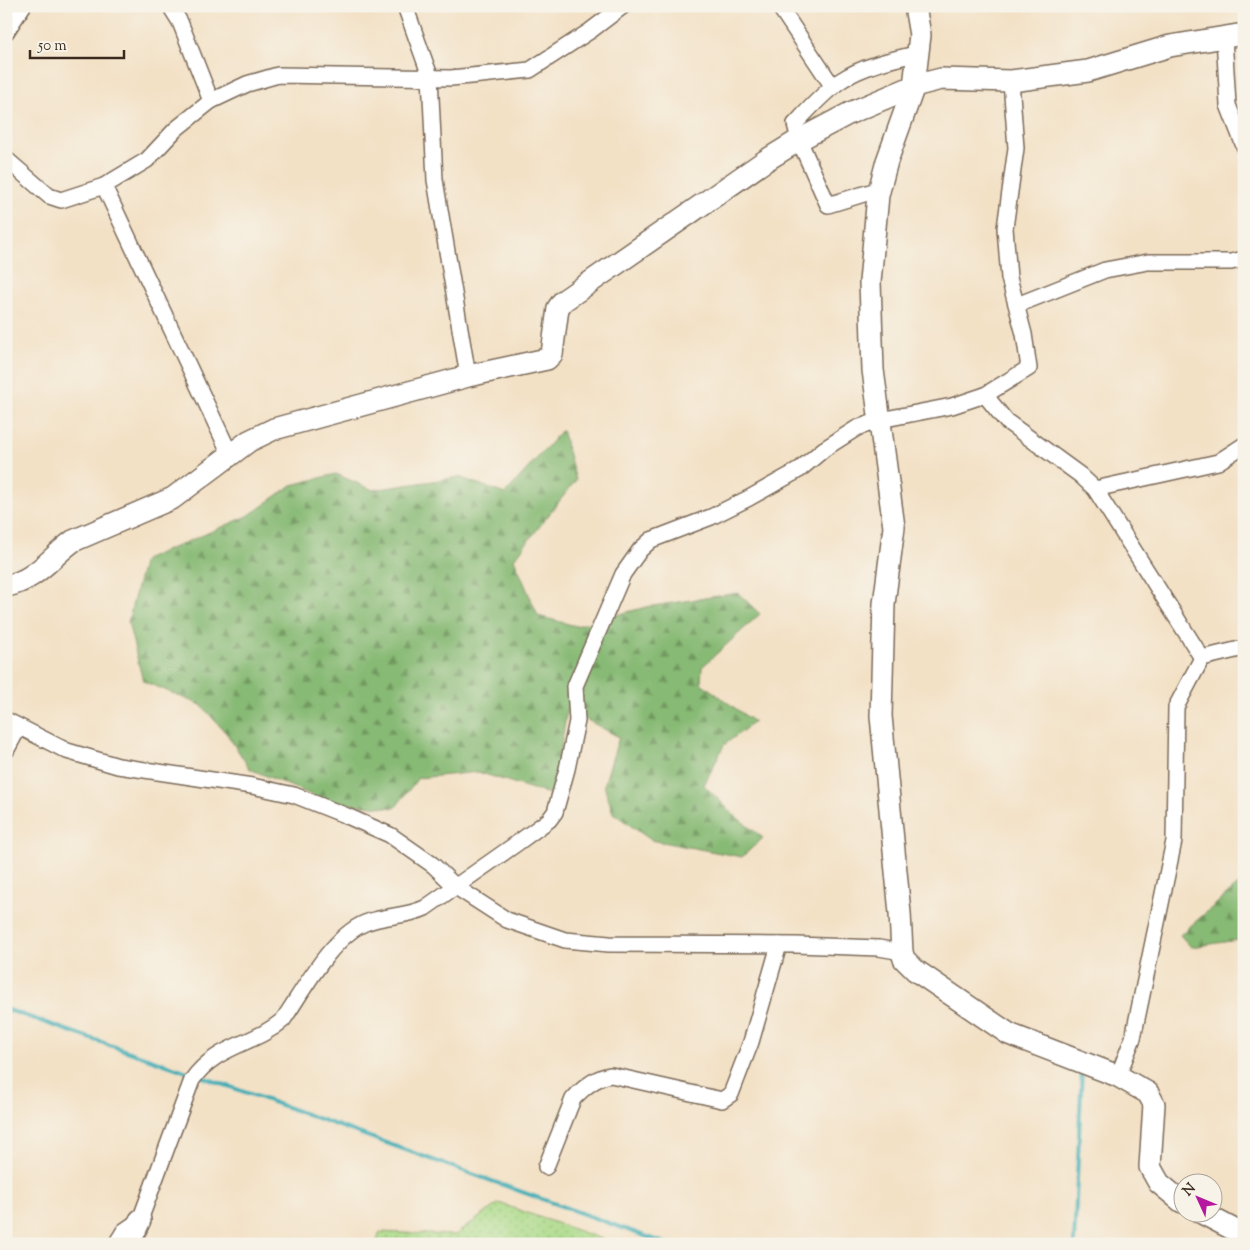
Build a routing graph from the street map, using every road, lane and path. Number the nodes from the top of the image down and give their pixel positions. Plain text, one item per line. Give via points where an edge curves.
1 (23, 6) edge
2 (170, 6) edge
3 (405, 6) edge
4 (623, 6) edge
5 (779, 6) edge
6 (915, 6) edge
7 (6, 32) edge
8 (1234, 36) edge
9 (920, 53) junction
10 (430, 76) junction
11 (1011, 80) junction
12 (914, 86) junction
13 (833, 87) junction
14 (211, 101) junction
15 (799, 140) junction
16 (1244, 146) edge
17 (6, 159) edge
18 (104, 186) junction
19 (880, 189) junction
20 (1244, 259) edge
21 (1017, 305) junction
22 (468, 376) junction
23 (985, 395) junction
24 (880, 420) junction
25 (1244, 445) edge
26 (230, 454) junction
27 (1095, 489) junction
28 (6, 586) edge
29 (1244, 648) edge
30 (1202, 658) junction
31 (13, 724) edge
32 (6, 751) edge
33 (456, 887) junction
34 (779, 945) junction
35 (902, 952) junction
36 (1118, 1076) junction
37 (546, 1167) dead end
38 (1172, 1194) edge
39 (140, 1220) junction
40 (1219, 1222) edge
41 (1244, 1235) edge
42 (116, 1244) edge
43 (132, 1244) edge

1 - 7 street
2 - 14 street via 180,22
3 - 10 street
4 - 10 street via 590,32 530,70 460,78
5 - 13 street
6 - 9 street
8 - 11 street via 1170,46 1088,71
8 - 16 street via 1228,105
9 - 12 street
9 - 13 street via 876,64
10 - 14 street via 278,75 247,84
10 - 22 street via 435,180
11 - 12 street via 941,79
11 - 21 street via 1016,148 1005,228 1009,278
12 - 15 street via 850,113
12 - 19 street
13 - 15 street via 795,124
14 - 18 street via 176,129 148,160
15 - 19 street via 828,205
15 - 22 street via 563,300 558,308 552,354 547,359
17 - 18 street via 49,196 61,200
18 - 26 street
19 - 24 street via 870,282 871,346
20 - 21 street via 1231,262 1148,262 1105,270
21 - 23 street via 1029,368
22 - 26 street via 274,429
23 - 24 street via 952,406
23 - 27 street via 1006,421
24 - 33 street via 857,428 799,470 749,498 651,540 640,550 623,574 575,686 576,722 555,812 549,820
24 - 35 street via 894,527 884,604 881,716
25 - 27 street via 1218,462
26 - 28 street via 173,498 73,541 37,574 17,585
27 - 30 street
29 - 30 street
30 - 36 street via 1176,707 1174,841 1133,1038
31 - 32 street
31 - 33 street via 67,751 118,766 294,795 390,835 433,865
33 - 34 street via 507,920 565,940 609,944
33 - 39 street via 414,913 365,923 347,935 327,956 283,1020 273,1029 233,1046 201,1068 192,1080
34 - 35 street via 879,948
34 - 37 street via 751,1042 727,1098 722,1100 611,1075 603,1076 580,1091 573,1100
35 - 36 street via 915,970 1009,1034
36 - 38 street via 1148,1093 1154,1104 1150,1167 1159,1183
39 - 42 street via 124,1231
39 - 43 street
40 - 41 street

